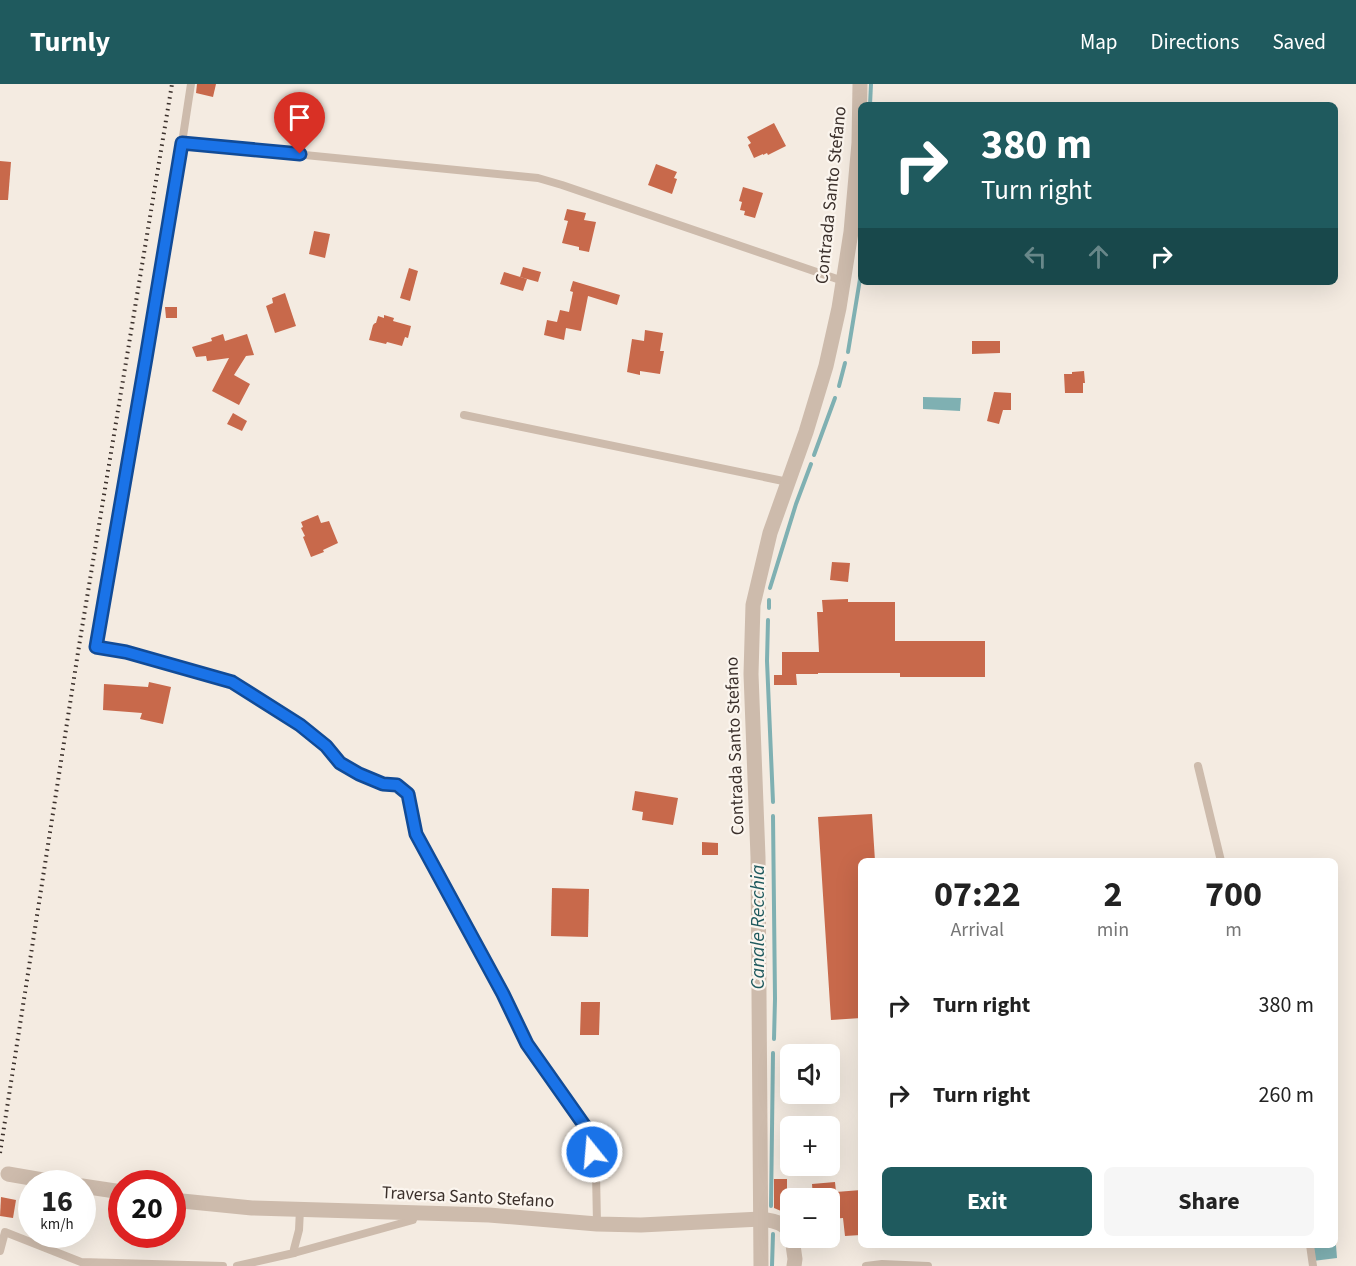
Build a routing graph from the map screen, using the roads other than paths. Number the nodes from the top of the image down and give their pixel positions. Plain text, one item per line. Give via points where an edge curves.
1 (191, 84) edge
2 (860, 84) edge
3 (860, 102) edge
4 (182, 143) junction
5 (858, 154) edge
6 (843, 280) junction
7 (464, 415) dead end
8 (788, 482) junction
9 (1198, 766) dead end
10 (1220, 858) edge
11 (8, 1174) dead end
12 (18, 1176) edge
13 (186, 1201) edge
14 (300, 1209) junction
15 (414, 1213) junction
16 (761, 1219) junction
17 (780, 1223) edge
18 (597, 1224) junction
19 (793, 1248) edge
20 (1310, 1248) edge
21 (0, 1251) edge
22 (294, 1254) junction
23 (223, 1266) edge
24 (237, 1266) edge
25 (761, 1266) edge
26 (794, 1266) edge
27 (866, 1266) edge
28 (928, 1266) edge
29 (1313, 1266) edge

1 - 4 lane
2 - 3 street, Contrada Santo Stefano
4 - 6 lane via 538,178
4 - 18 lane via 96,647 232,682 300,725 340,763 383,784 397,785 408,794 416,834 527,1044 589,1132 596,1172
5 - 6 street, Contrada Santo Stefano
6 - 8 street, Contrada Santo Stefano via 826,366
7 - 8 lane
8 - 16 street, Contrada Santo Stefano via 770,533 753,605
9 - 10 lane
11 - 12 street
13 - 14 street, Traversa Santo Stefano
14 - 15 street, Traversa Santo Stefano
14 - 22 lane
15 - 18 street, Traversa Santo Stefano
15 - 22 lane via 412,1220
16 - 17 street
16 - 18 street, Traversa Santo Stefano
16 - 25 street, Contrada Santo Stefano
19 - 26 street
20 - 29 lane
21 - 23 lane via 5,1232 81,1262
22 - 24 lane
27 - 28 lane

